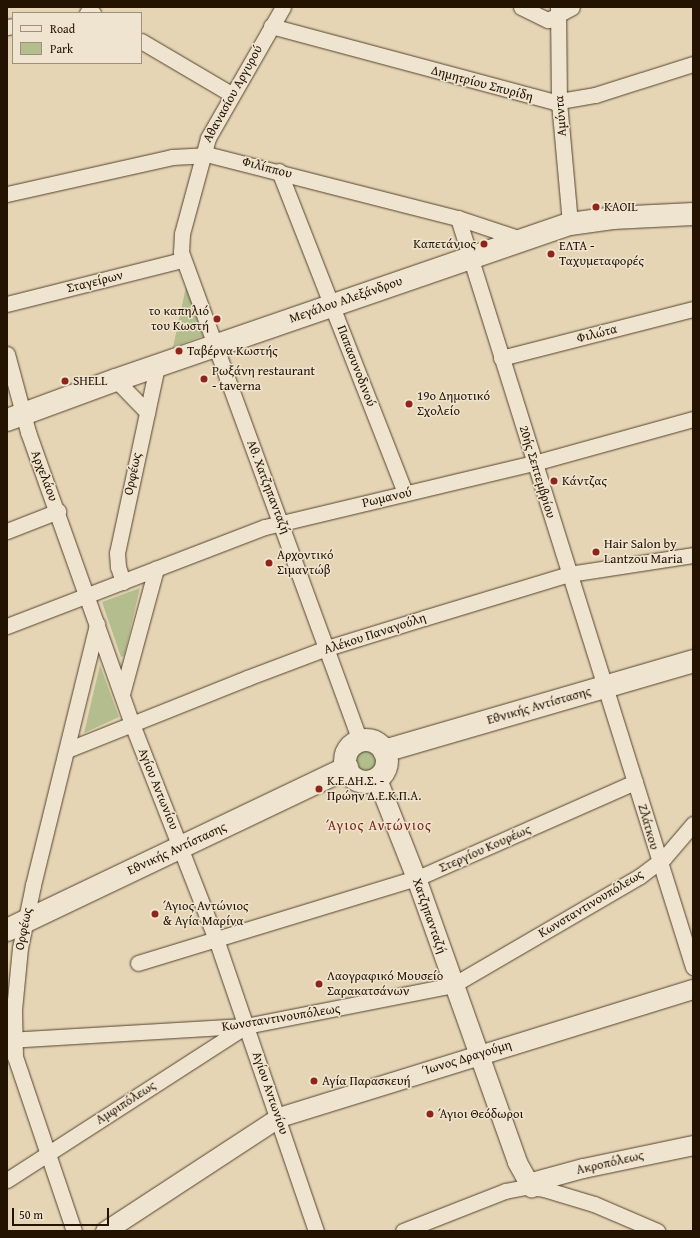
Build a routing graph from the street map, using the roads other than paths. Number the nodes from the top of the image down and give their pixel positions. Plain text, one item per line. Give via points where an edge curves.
1 (283, 7) edge
2 (521, 7) edge
3 (572, 7) edge
4 (558, 12) edge
5 (271, 26) junction
6 (142, 42) edge
7 (693, 64) edge
8 (231, 94) junction
9 (559, 102) junction
10 (202, 154) junction
11 (279, 171) junction
12 (7, 194) edge
13 (693, 214) edge
14 (458, 218) junction
15 (570, 224) junction
16 (524, 240) junction
17 (470, 259) junction
18 (182, 260) junction
19 (7, 304) edge
20 (332, 305) junction
21 (693, 309) edge
22 (214, 346) junction
23 (7, 354) edge
24 (501, 358) junction
25 (157, 366) junction
26 (116, 380) junction
27 (147, 412) junction
28 (15, 418) edge
29 (693, 419) edge
30 (534, 463) junction
31 (405, 493) junction
32 (58, 511) junction
33 (281, 522) junction
34 (7, 531) edge
35 (693, 555) edge
36 (156, 569) junction
37 (569, 574) junction
38 (123, 582) junction
39 (87, 596) junction
40 (97, 624) junction
41 (7, 626) edge
42 (327, 648) junction
43 (693, 661) edge
44 (604, 686) junction
45 (122, 694) junction
46 (132, 724) junction
47 (360, 741) junction
48 (67, 750) junction
49 (384, 751) junction
50 (347, 768) junction
51 (377, 779) junction
52 (635, 782) junction
53 (693, 824) edge
54 (181, 847) junction
55 (659, 862) junction
56 (416, 878) junction
57 (16, 926) edge
58 (216, 939) junction
59 (138, 963) dead end
60 (693, 967) edge
61 (453, 985) junction
62 (693, 989) edge
63 (246, 1026) junction
64 (201, 1030) junction
65 (10, 1040) edge
66 (209, 1049) junction
67 (478, 1054) junction
68 (279, 1117) junction
69 (693, 1145) edge
70 (48, 1154) junction
71 (7, 1180) edge
72 (529, 1185) junction
73 (74, 1231) edge
74 (105, 1231) edge
75 (316, 1231) edge
76 (404, 1231) edge
77 (657, 1231) edge

1 - 5 street, Αθανασίου Αργυρού
2 - 4 street via 544,20
3 - 4 street
4 - 9 street, Αμύντα
5 - 8 street, Αθανασίου Αργυρού
5 - 9 street, Δημητρίου Σπυρίδη via 542,100
6 - 8 street
7 - 9 street, Δημητρίου Σπυρίδη via 595,95
8 - 10 street, Αθανασίου Αργυρού
9 - 15 street, Αμύντα
10 - 11 street, Φιλίππου
10 - 12 street, Φιλίππου via 172,157
10 - 18 street, Αθανασίου Αργυρού via 181,240
11 - 14 street, Φιλίππου
11 - 20 street, Παπασυνοδινού
13 - 15 main road, Μεγάλου Αλεξάνδρου
14 - 16 street, Φιλίππου
14 - 17 street, 20ής Σεπτεμβρίου
15 - 16 main road, Μεγάλου Αλεξάνδρου
16 - 17 main road, Μεγάλου Αλεξάνδρου
17 - 20 main road, Μεγάλου Αλεξάνδρου
17 - 24 street, 20ής Σεπτεμβρίου
18 - 19 street, Σταγείρων
18 - 22 street, Αθανασίου Αργυρού
20 - 22 main road, Μεγάλου Αλεξάνδρου
20 - 31 street, Παπασυνοδινού
21 - 24 street, Φιλώτα
22 - 25 main road, Μεγάλου Αλεξάνδρου
22 - 33 street, Αθ. Χατζηπανταζή
23 - 28 street, Αρχελάου
24 - 30 street, 20ής Σεπτεμβρίου
25 - 26 main road, Μεγάλου Αλεξάνδρου
25 - 27 street, Ορφέως
26 - 27 street
26 - 28 main road, Μεγάλου Αλεξάνδρου
27 - 38 street, Ορφέως via 117,553
28 - 32 street, Αρχελάου
29 - 30 street, Ρωμανού
30 - 31 street, Ρωμανού
30 - 37 street, 20ής Σεπτεμβρίου
31 - 33 street, Ρωμανού
32 - 34 street
32 - 39 street, Αρχελάου
33 - 36 street, Ρωμανού
33 - 42 street, Αθ. Χατζηπανταζή
35 - 37 street, Αλέκου Παναγούλη
36 - 38 street, Ρωμανού
36 - 45 street
37 - 42 street, Αλέκου Παναγούλη
37 - 44 street, 20ής Σεπτεμβρίου
38 - 39 street, Ρωμανού
39 - 40 street, Αγίου Αντωνίου
39 - 41 street, Ρωμανού
40 - 45 street, Αγίου Αντωνίου
40 - 48 street, Ορφέως
42 - 46 street, Αλέκου Παναγούλη
42 - 47 street, Αθ. Χατζηπανταζή
43 - 44 main road, Εθνικής Αντίστασης
44 - 49 main road, Εθνικής Αντίστασης
44 - 52 street, Ζλάτκου
45 - 46 street, Αγίου Αντωνίου
46 - 48 street, Αλέκου Παναγούλη
46 - 54 street, Αγίου Αντωνίου
47 - 49 main road via 372,741
47 - 50 main road via 348,752
48 - 57 street, Ορφέως
49 - 51 main road via 386,769
50 - 51 main road via 359,780
50 - 54 main road, Εθνικής Αντίστασης
51 - 56 street, Χατζηπανταζή
52 - 55 street, Ζλάτκου
52 - 56 street, Στεργίου Κουρέως
53 - 55 street, Κωνσταντινουπόλεως
54 - 57 main road, Εθνικής Αντίστασης
54 - 58 street, Αγίου Αντωνίου
55 - 60 street, Ζλάτκου
55 - 61 street, Κωνσταντινουπόλεως
56 - 58 street, Στεργίου Κουρέως
56 - 61 street, Χατζηπανταζή
57 - 65 street, Ορφέως via 16,982
58 - 59 street, Στεργίου Κουρέως
58 - 63 street, Αγίου Αντωνίου
61 - 63 street, Κωνσταντινουπόλεως
61 - 67 street, Χατζηπανταζή
62 - 67 street, Ίωνος Δραγούμη
63 - 64 street, Κωνσταντινουπόλεως
63 - 66 street, Αμφιπόλεως
63 - 68 street, Αγίου Αντωνίου
64 - 65 street, Κωνσταντινουπόλεως
64 - 66 street
65 - 70 street, Ορφέως
66 - 70 street, Αμφιπόλεως
67 - 68 street, Ίωνος Δραγούμη
67 - 72 street, Χατζηπανταζή via 516,1162
68 - 74 street, Ίωνος Δραγούμη
68 - 75 street, Αγίου Αντωνίου
69 - 72 street, Ακροπόλεως via 583,1168
70 - 71 street, Αμφιπόλεως
70 - 73 street, Ορφέως
72 - 76 street via 511,1189
72 - 77 street via 604,1208

